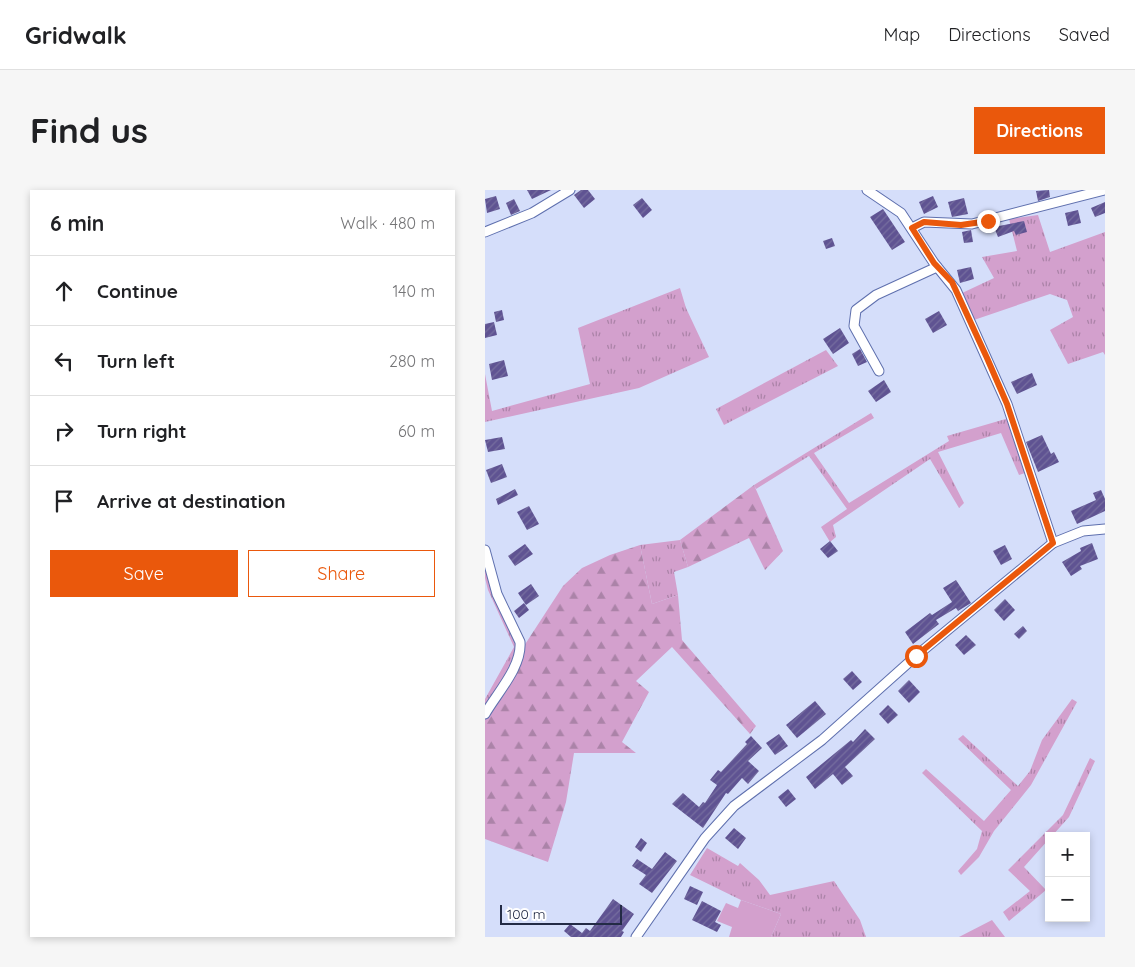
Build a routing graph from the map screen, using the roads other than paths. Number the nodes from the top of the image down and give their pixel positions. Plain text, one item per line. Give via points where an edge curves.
1 (570, 190) edge
2 (867, 190) edge
3 (1104, 190) edge
4 (912, 228) junction
5 (485, 232) edge
6 (937, 267) junction
7 (879, 370) dead end
8 (1105, 529) edge
9 (1053, 543) junction
10 (485, 550) edge
11 (485, 714) edge
12 (636, 937) edge

1 - 5 street via 532,213
2 - 4 street via 901,213
3 - 4 street via 972,224 924,222
4 - 6 street
6 - 7 street via 876,295 856,310 854,326
6 - 9 street via 956,290 1007,404
8 - 9 street via 1083,531
9 - 12 street via 916,656 822,740 734,806 705,838
10 - 11 street via 497,594 521,649 512,671

